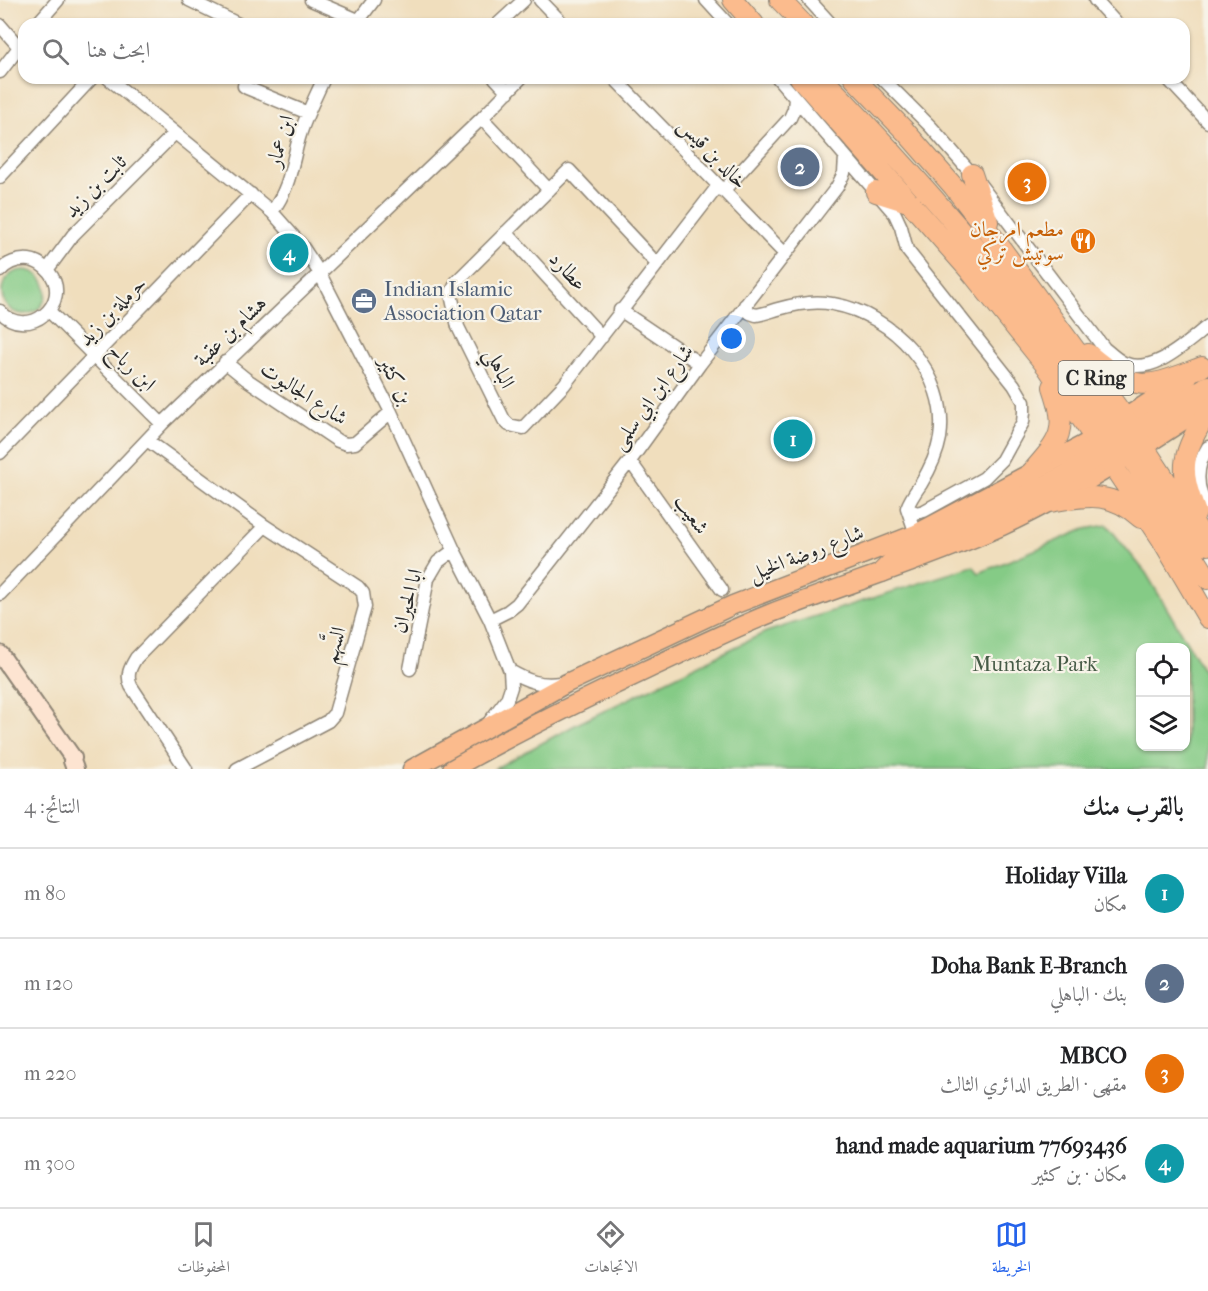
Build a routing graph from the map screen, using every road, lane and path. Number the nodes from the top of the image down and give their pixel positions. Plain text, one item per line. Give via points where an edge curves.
1 (58, 0) edge
2 (189, 0) edge
3 (311, 0) edge
4 (374, 0) edge
5 (524, 0) edge
6 (540, 0) edge
7 (706, 0) edge
8 (780, 0) edge
9 (809, 0) edge
10 (1095, 0) edge
11 (736, 3) edge
12 (46, 18) edge
13 (226, 18) edge
14 (349, 18) edge
15 (361, 18) edge
16 (504, 18) edge
17 (557, 18) edge
18 (722, 18) edge
19 (749, 18) edge
20 (756, 18) edge
21 (797, 18) edge
22 (826, 18) edge
23 (1112, 18) edge
24 (0, 25) edge
25 (18, 41) edge
26 (18, 49) edge
27 (0, 72) edge
28 (86, 84) edge
29 (115, 84) edge
30 (244, 84) edge
31 (321, 84) edge
32 (501, 84) edge
33 (515, 84) edge
34 (620, 84) edge
35 (783, 84) edge
36 (805, 84) edge
37 (828, 84) edge
38 (860, 84) edge
39 (888, 84) edge
40 (1173, 84) edge
41 (508, 92) junction
42 (795, 98) junction
43 (308, 113) junction
44 (482, 118) junction
45 (790, 118) junction
46 (814, 120) junction
47 (1208, 122) edge
48 (175, 133) junction
49 (847, 133) junction
50 (845, 157) junction
51 (972, 174) junction
52 (0, 177) edge
53 (837, 187) junction
54 (872, 187) junction
55 (720, 188) junction
56 (549, 190) junction
57 (251, 194) junction
58 (911, 204) junction
59 (272, 212) junction
60 (506, 232) junction
61 (992, 236) junction
62 (785, 254) junction
63 (657, 264) junction
64 (1, 268) edge
65 (47, 270) junction
66 (319, 273) junction
67 (745, 305) junction
68 (620, 310) junction
69 (49, 311) junction
70 (1, 314) edge
71 (1208, 326) edge
72 (602, 337) junction
73 (1068, 338) junction
74 (94, 357) junction
75 (225, 362) junction
76 (700, 364) junction
77 (1047, 367) junction
78 (1206, 372) edge
79 (1208, 404) edge
80 (1208, 411) edge
81 (391, 412) junction
82 (162, 424) junction
83 (147, 440) junction
84 (1119, 442) junction
85 (1206, 450) edge
86 (0, 453) edge
87 (630, 461) junction
88 (1031, 473) junction
89 (1049, 502) junction
90 (907, 508) junction
91 (1208, 509) edge
92 (265, 526) junction
93 (915, 534) junction
94 (1161, 538) junction
95 (1208, 544) edge
96 (454, 550) junction
97 (882, 572) junction
98 (1208, 579) edge
99 (722, 590) dead end
100 (0, 594) edge
101 (1208, 618) edge
102 (490, 620) junction
103 (0, 654) edge
104 (411, 669) dead end
105 (510, 671) junction
106 (567, 683) junction
107 (484, 727) junction
108 (78, 766) edge
109 (186, 769) edge
110 (237, 769) edge
111 (412, 769) edge
112 (452, 769) edge

1 - 12 street
2 - 13 street
3 - 14 street
4 - 15 street
5 - 16 street
6 - 17 street
7 - 18 street
8 - 21 highway
9 - 22 street
10 - 23 street
11 - 19 highway
11 - 20 highway
24 - 25 street
26 - 27 street
28 - 52 street
29 - 48 street, بن كثير
30 - 43 street via 246,88
31 - 43 street, ابن عمار
32 - 41 street
33 - 41 street, هشام بن عقبة
34 - 55 street, خالد بن قيس
35 - 42 street
36 - 49 highway, C Ring
37 - 84 highway via 963,233 1021,305
38 - 61 highway, C Ring via 947,179
39 - 51 street
40 - 47 street
41 - 44 street, هشام بن عقبة
42 - 45 street, الباهلي
42 - 46 street
43 - 59 street, ابن عمار via 290,180
44 - 56 street
44 - 66 street, هشام بن عقبة
45 - 46 street
45 - 55 street, الباهلي
46 - 49 highway
46 - 50 street
48 - 57 street, بن كثير
48 - 65 street, ثابت بن زيد via 74,236
49 - 58 highway, C Ring
50 - 53 street, شارع ابن ابي سلمى via 844,173
50 - 54 street
51 - 61 highway
51 - 71 street via 1104,348 1124,364 1156,363
53 - 54 street via 854,181
53 - 62 street, شارع ابن ابي سلمى
54 - 58 highway
54 - 90 street via 899,220 907,250 1024,402 1023,422 991,473 924,511 916,513
55 - 62 street, خالد بن قيس
55 - 63 street, الباهلي
56 - 60 street, الباهلي
56 - 63 street, الباهلي via 569,170
57 - 59 street, بن كثير
57 - 74 street, حرملة بن زيد
58 - 77 highway, C Ring
59 - 66 street, بن كثير via 302,246
60 - 72 street, عطارد
60 - 72 street, الباهلي via 457,281 451,294 458,327 504,420 523,428
61 - 73 highway, C Ring
62 - 67 street, شارع ابن ابي سلمى
63 - 68 street, الباهلي
64 - 65 street via 11,262 30,260
65 - 69 street via 55,286
66 - 75 street, هشام بن عقبة
66 - 81 street, بن كثير
67 - 76 street, شارع ابن ابي سلمى
67 - 90 street via 747,311 756,315 802,304 831,303 873,319 909,345 931,382 940,418 937,451
68 - 72 street, الباهلي
68 - 76 street
69 - 70 street via 31,322 11,320
69 - 74 street, ابن رباح
73 - 78 highway via 1110,372 1134,384 1159,383
73 - 84 highway, C Ring
74 - 82 street, ابن رباح
74 - 86 street, حرملة بن زيد
75 - 81 street, شارع الجالبوت via 346,444 358,440
75 - 82 street, هشام بن عقبة
76 - 87 street, شارع ابن ابي سلمى
77 - 84 highway, C Ring
77 - 88 highway via 1059,408 1060,430 1054,446
78 - 84 highway
79 - 84 main road, شارع روضة الخيل
80 - 95 highway via 1187,448 1185,470
81 - 96 street, بن كثير
82 - 83 street, هشام بن عقبة
83 - 92 street, السَّهم
83 - 100 street, هشام بن عقبة
84 - 88 main road, شارع روضة الخيل
84 - 89 main road, شارع روضة الخيل
84 - 94 highway, C Ring
84 - 95 highway, C Ring
84 - 97 highway via 1028,494 907,550
84 - 98 highway
85 - 91 street via 1198,482
87 - 99 street, شعيب
87 - 102 street, شارع ابن ابي سلمى via 517,604
88 - 93 main road, شارع روضة الخيل
89 - 94 highway via 1094,496 1111,498 1137,514
89 - 97 main road, شارع روضة الخيل via 950,548
90 - 93 street
92 - 109 street via 130,668 128,681
92 - 110 street, السَّهم via 358,587 365,607 332,717
93 - 106 main road, شارع روضة الخيل via 733,605
94 - 101 highway, C Ring
96 - 102 street, بن كثير
96 - 104 street, ابا الحيران via 438,562 428,579
97 - 112 main road, شارع روضة الخيل via 769,615 667,660 569,706
102 - 105 street, بن كثير
103 - 108 main road
105 - 106 street via 542,684
105 - 107 street, بن كثير via 507,699
106 - 107 main road, شارع روضة الخيل
107 - 111 main road, شارع روضة الخيل

